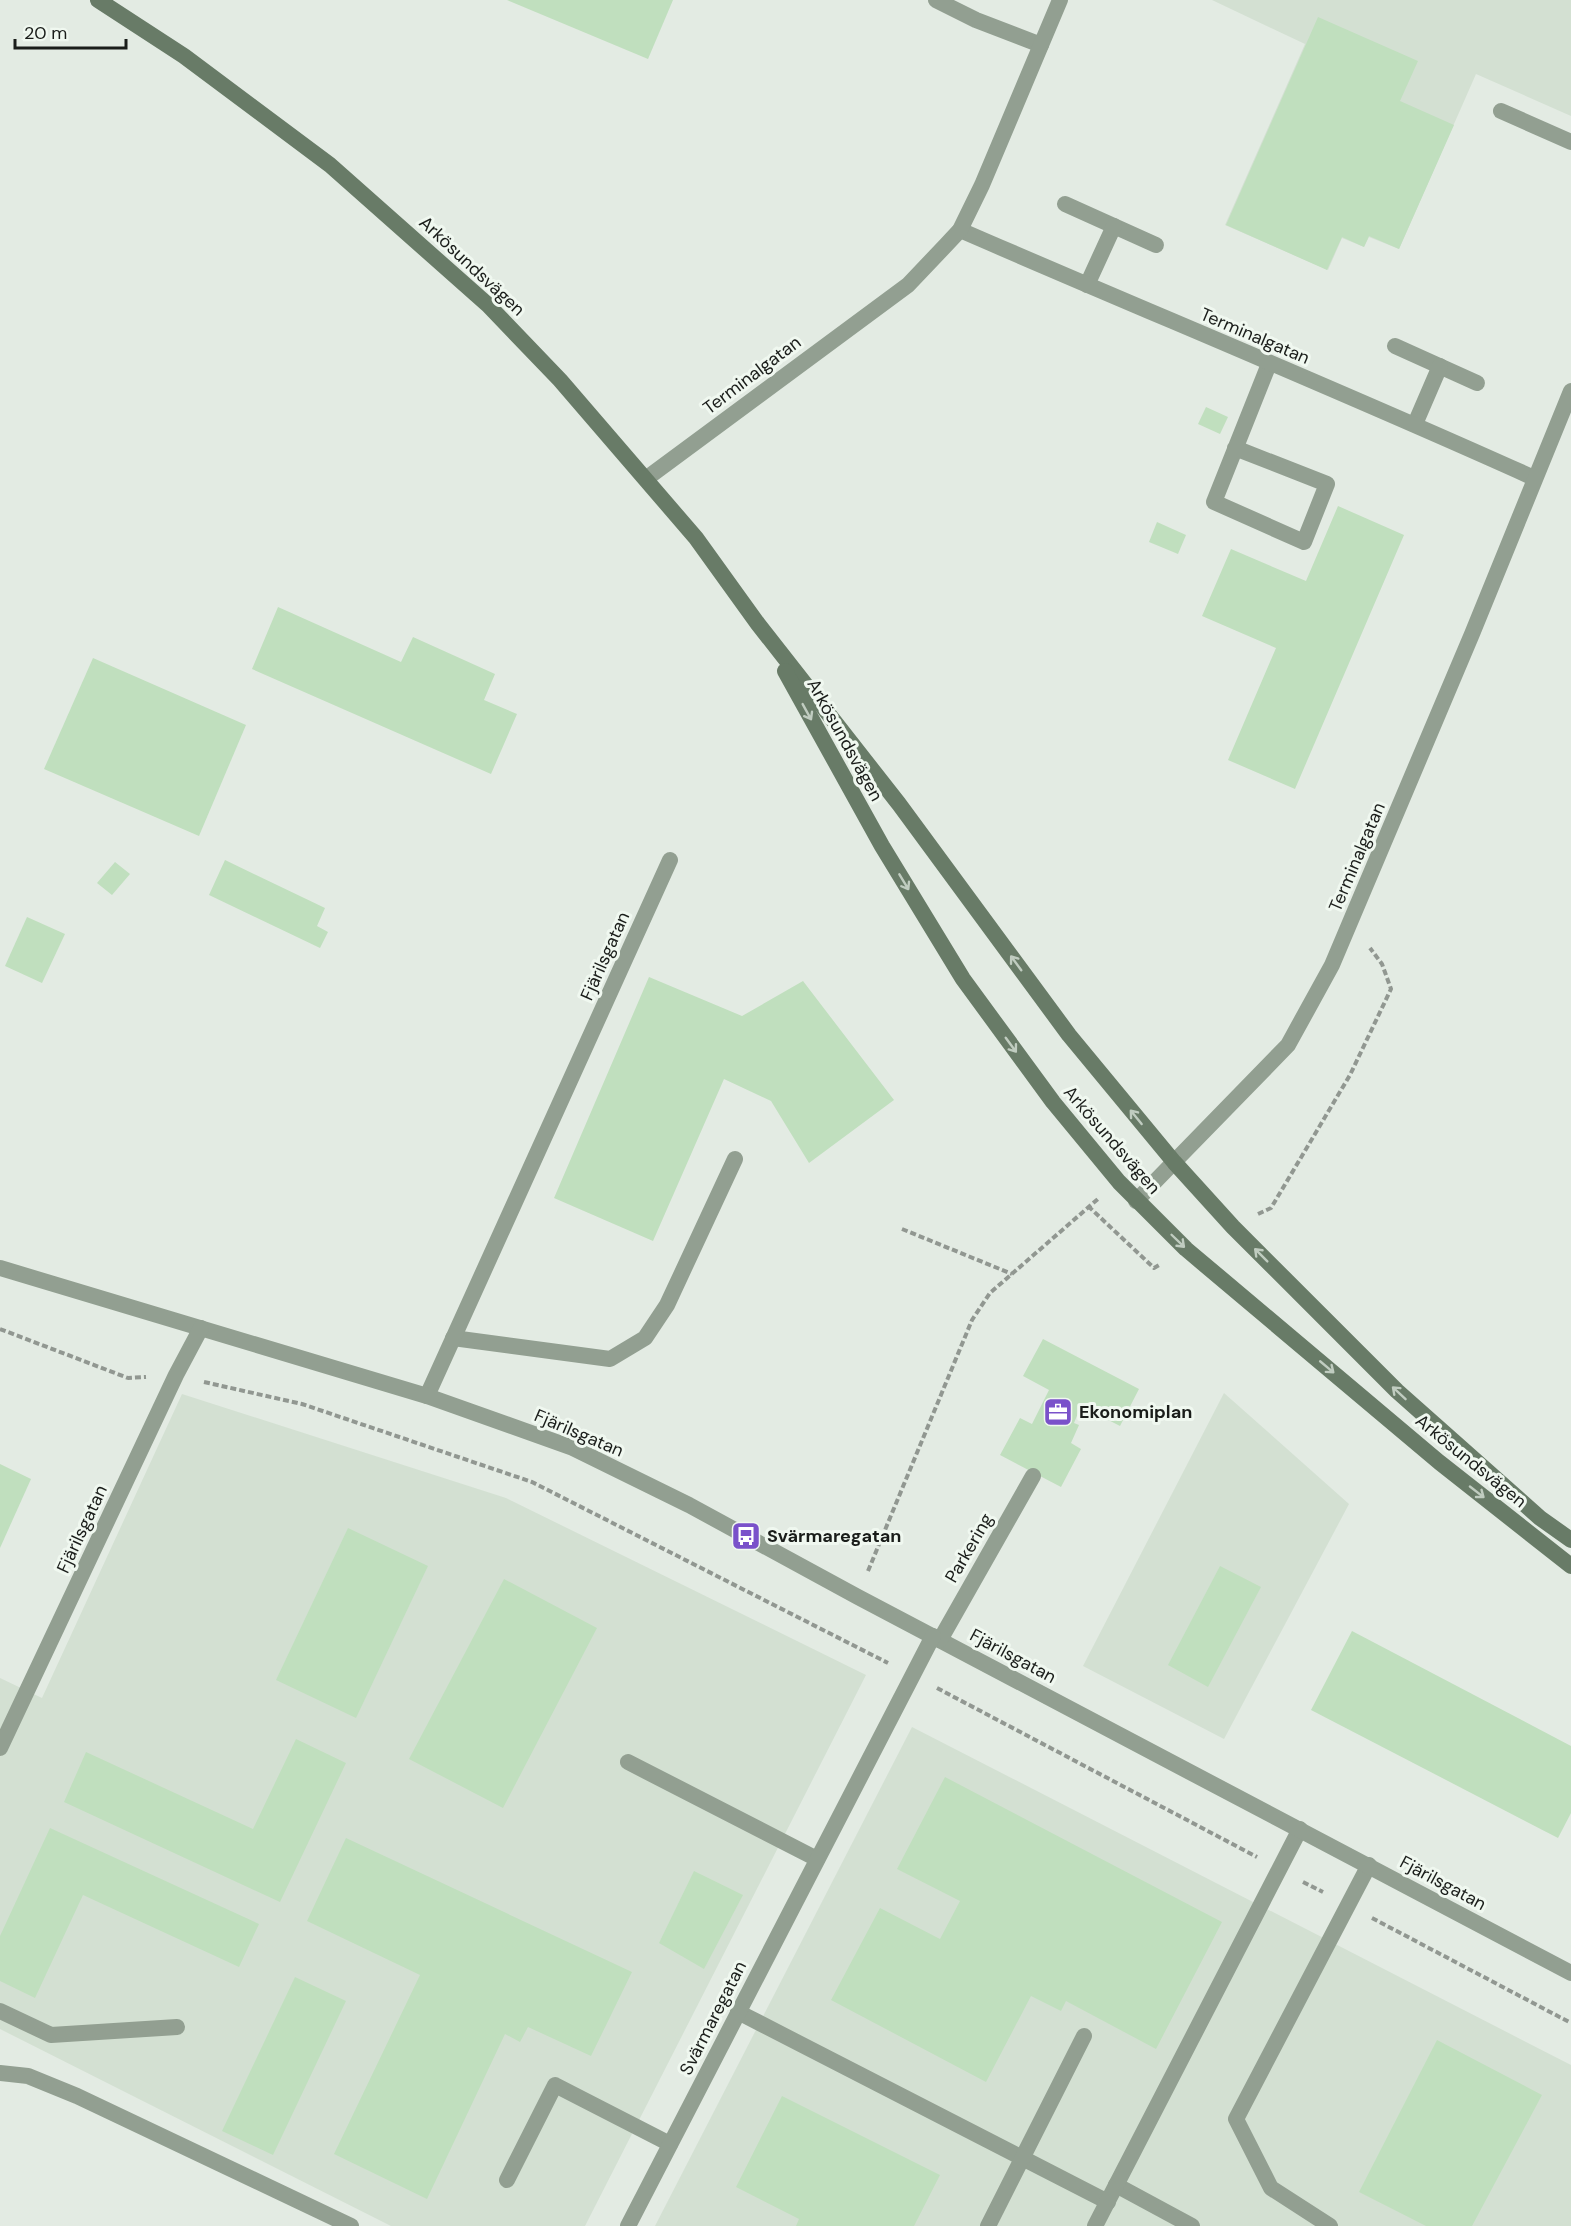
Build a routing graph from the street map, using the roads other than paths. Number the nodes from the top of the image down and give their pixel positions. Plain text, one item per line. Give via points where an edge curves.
1 (99, 0) edge
2 (936, 0) edge
3 (1060, 0) edge
4 (1041, 45) junction
5 (1501, 111) dead end
6 (1571, 142) edge
7 (1065, 204) dead end
8 (1113, 226) junction
9 (960, 230) junction
10 (1156, 245) dead end
11 (1087, 285) junction
12 (1395, 346) dead end
13 (1269, 364) junction
14 (1440, 366) junction
15 (1477, 383) dead end
16 (1571, 392) edge
17 (1415, 424) junction
18 (1235, 448) junction
19 (646, 478) junction
20 (1534, 478) junction
21 (758, 624) junction
22 (670, 860) dead end
23 (735, 1159) dead end
24 (1174, 1162) junction
25 (1136, 1201) junction
26 (0, 1268) edge
27 (201, 1328) junction
28 (453, 1338) junction
29 (427, 1396) junction
30 (1033, 1476) dead end
31 (1571, 1540) edge
32 (1571, 1566) edge
33 (936, 1638) junction
34 (0, 1748) edge
35 (628, 1762) dead end
36 (1300, 1829) junction
37 (817, 1859) junction
38 (1369, 1865) junction
39 (1571, 1973) edge
40 (0, 2011) edge
41 (738, 2012) junction
42 (177, 2027) dead end
43 (1083, 2036) dead end
44 (0, 2073) edge
45 (670, 2144) junction
46 (1023, 2158) junction
47 (507, 2180) dead end
48 (1116, 2185) junction
49 (1108, 2202) junction
50 (351, 2226) edge
51 (628, 2226) edge
52 (988, 2226) edge
53 (1095, 2226) edge
54 (1192, 2226) edge
55 (1330, 2226) edge

1 - 19 main road, Arkösundsvägen via 247,102 330,165 413,237 488,305
2 - 4 street
3 - 4 street, Terminalgatan
4 - 9 street, Terminalgatan
5 - 6 street
7 - 8 street
8 - 10 street
8 - 11 street
9 - 11 street, Terminalgatan
9 - 19 street, Terminalgatan via 908,285
11 - 13 street, Terminalgatan
12 - 14 street
13 - 17 street, Terminalgatan
13 - 18 street
14 - 15 street
14 - 17 street
16 - 20 street, Terminalgatan
17 - 20 street, Terminalgatan
18 - 18 street via 1214,502 1304,542 1327,484
19 - 21 main road, Arkösundsvägen via 696,538
20 - 24 street, Terminalgatan via 1332,965 1288,1045
24 -> 21 main road, Arkösundsvägen via 1069,1035 899,804
21 -> 25 main road, Arkösundsvägen via 882,846 963,979 1053,1102
22 - 28 street, Fjärilsgatan
23 - 28 street via 667,1305 645,1338 610,1359
24 - 25 street, Terminalgatan
31 -> 24 main road, Arkösundsvägen via 1540,1518 1397,1391 1233,1227
25 -> 32 main road, Arkösundsvägen via 1186,1249 1439,1462
26 - 27 street, Fjärilsgatan
27 - 29 street, Fjärilsgatan
27 - 34 street, Fjärilsgatan
28 - 29 street, Fjärilsgatan
29 - 33 street, Fjärilsgatan via 573,1448 689,1505
30 - 33 street, Parkering
33 - 36 street, Fjärilsgatan
33 - 37 street, Svärmaregatan via 912,1675
35 - 37 street
36 - 38 street, Fjärilsgatan
36 - 48 street
37 - 41 street, Svärmaregatan
38 - 39 street, Fjärilsgatan
38 - 55 street via 1236,2119 1271,2188
40 - 42 street via 51,2035
41 - 45 street, Svärmaregatan
41 - 46 street
43 - 46 street
44 - 50 street via 28,2076 77,2096
45 - 47 street via 555,2085
45 - 51 street, Svärmaregatan
46 - 49 street
46 - 52 street
48 - 49 street
48 - 54 street
49 - 53 street

